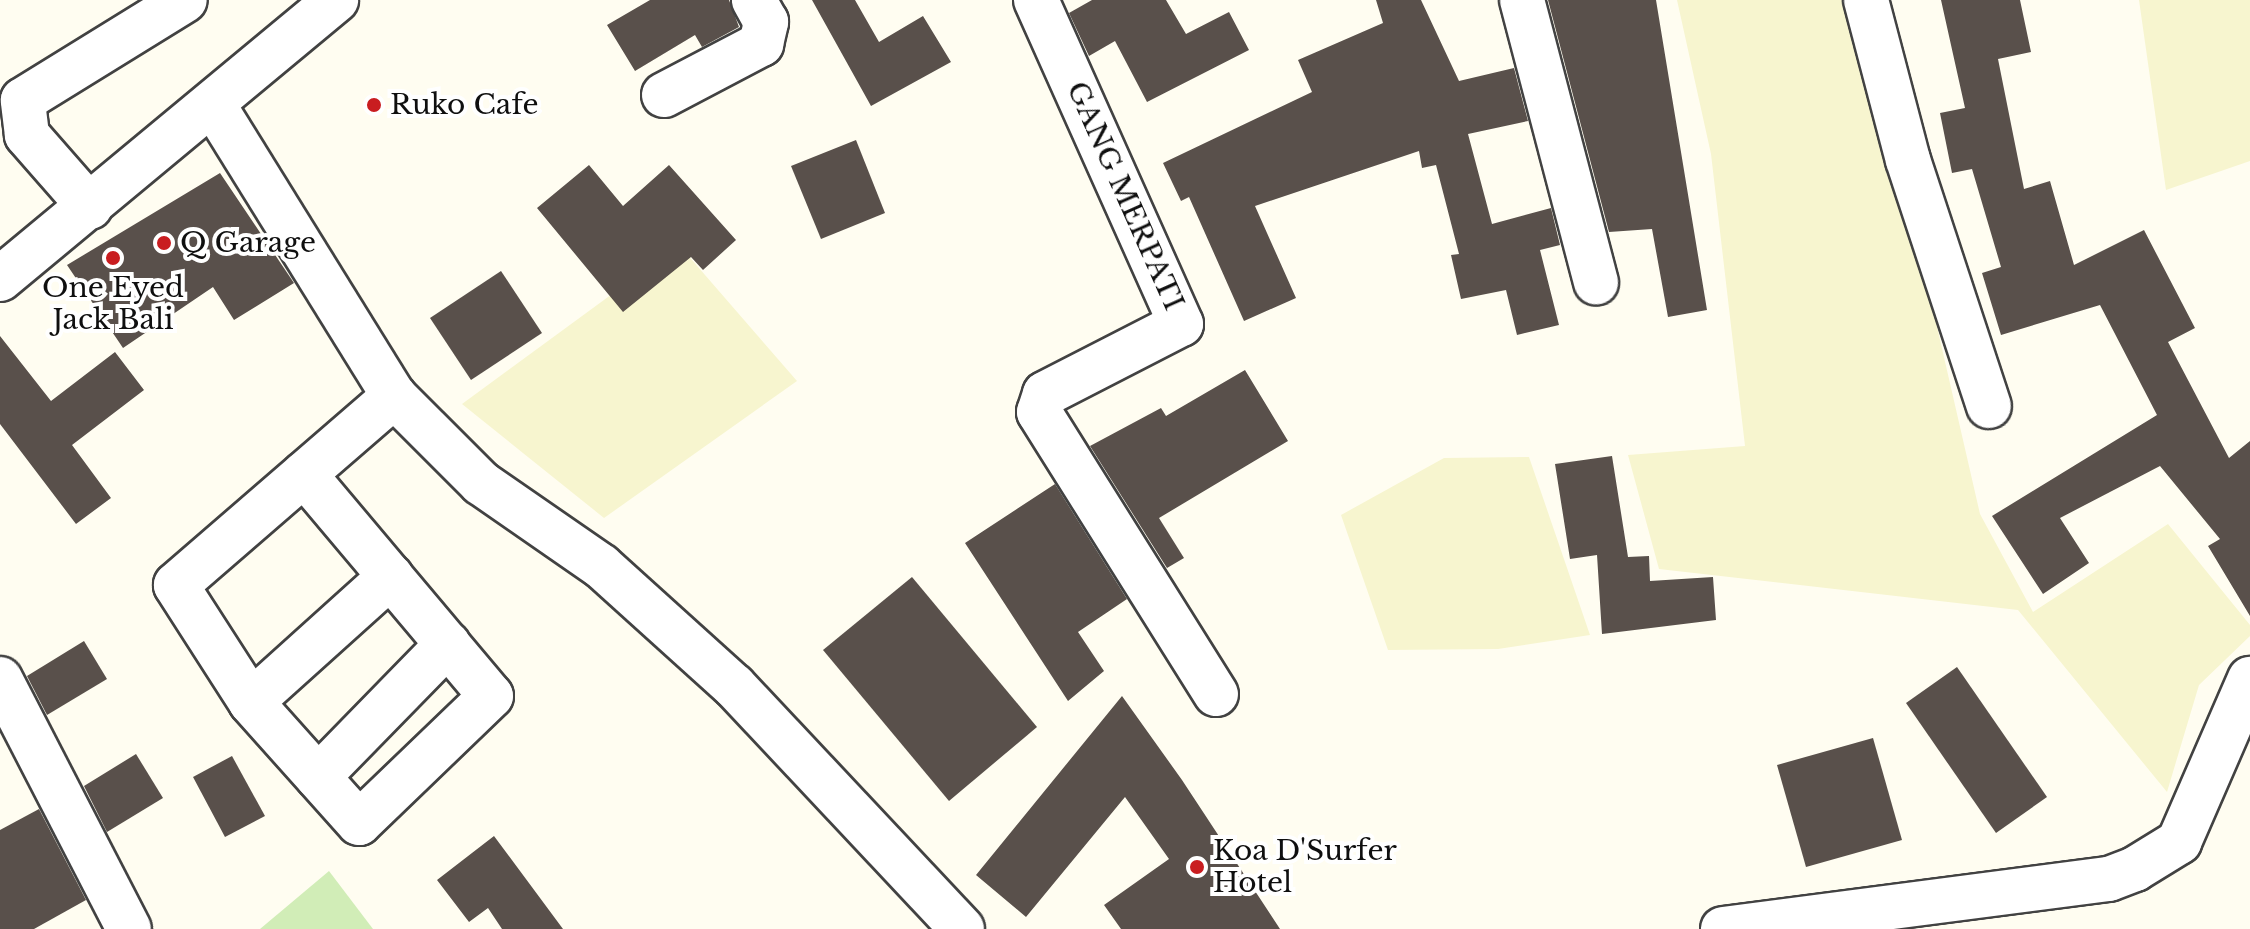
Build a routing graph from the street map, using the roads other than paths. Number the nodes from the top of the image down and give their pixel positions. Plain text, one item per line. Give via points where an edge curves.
1 (185, 0) edge
2 (336, 0) edge
3 (754, 0) edge
4 (1036, 0) edge
5 (1522, 0) edge
6 (1866, 0) edge
7 (664, 95) dead end
8 (214, 106) junction
9 (0, 139) edge
10 (90, 207) junction
11 (0, 279) edge
12 (1596, 282) dead end
13 (394, 396) junction
14 (1989, 406) dead end
15 (304, 474) junction
16 (391, 576) junction
17 (448, 644) junction
18 (0, 679) edge
19 (2250, 679) edge
20 (1216, 694) dead end
21 (251, 702) junction
22 (318, 777) junction
23 (129, 929) edge
24 (962, 929) edge
25 (1723, 929) edge

1 - 10 street via 23,100 27,135
2 - 8 street
3 - 7 street via 766,22 761,44
4 - 20 street, GANG MERPATI via 1181,324 1045,394 1039,412
5 - 12 street
6 - 14 street via 1908,160
8 - 10 street
8 - 13 street
9 - 10 street
10 - 11 street
13 - 15 street
13 - 24 street via 481,483 601,566 734,686
15 - 16 street
15 - 21 street via 176,585
16 - 17 street
16 - 21 street
17 - 22 street
17 - 22 street via 491,696 359,823
18 - 23 street
19 - 25 street via 2179,842 2135,869 2109,879
21 - 22 street

